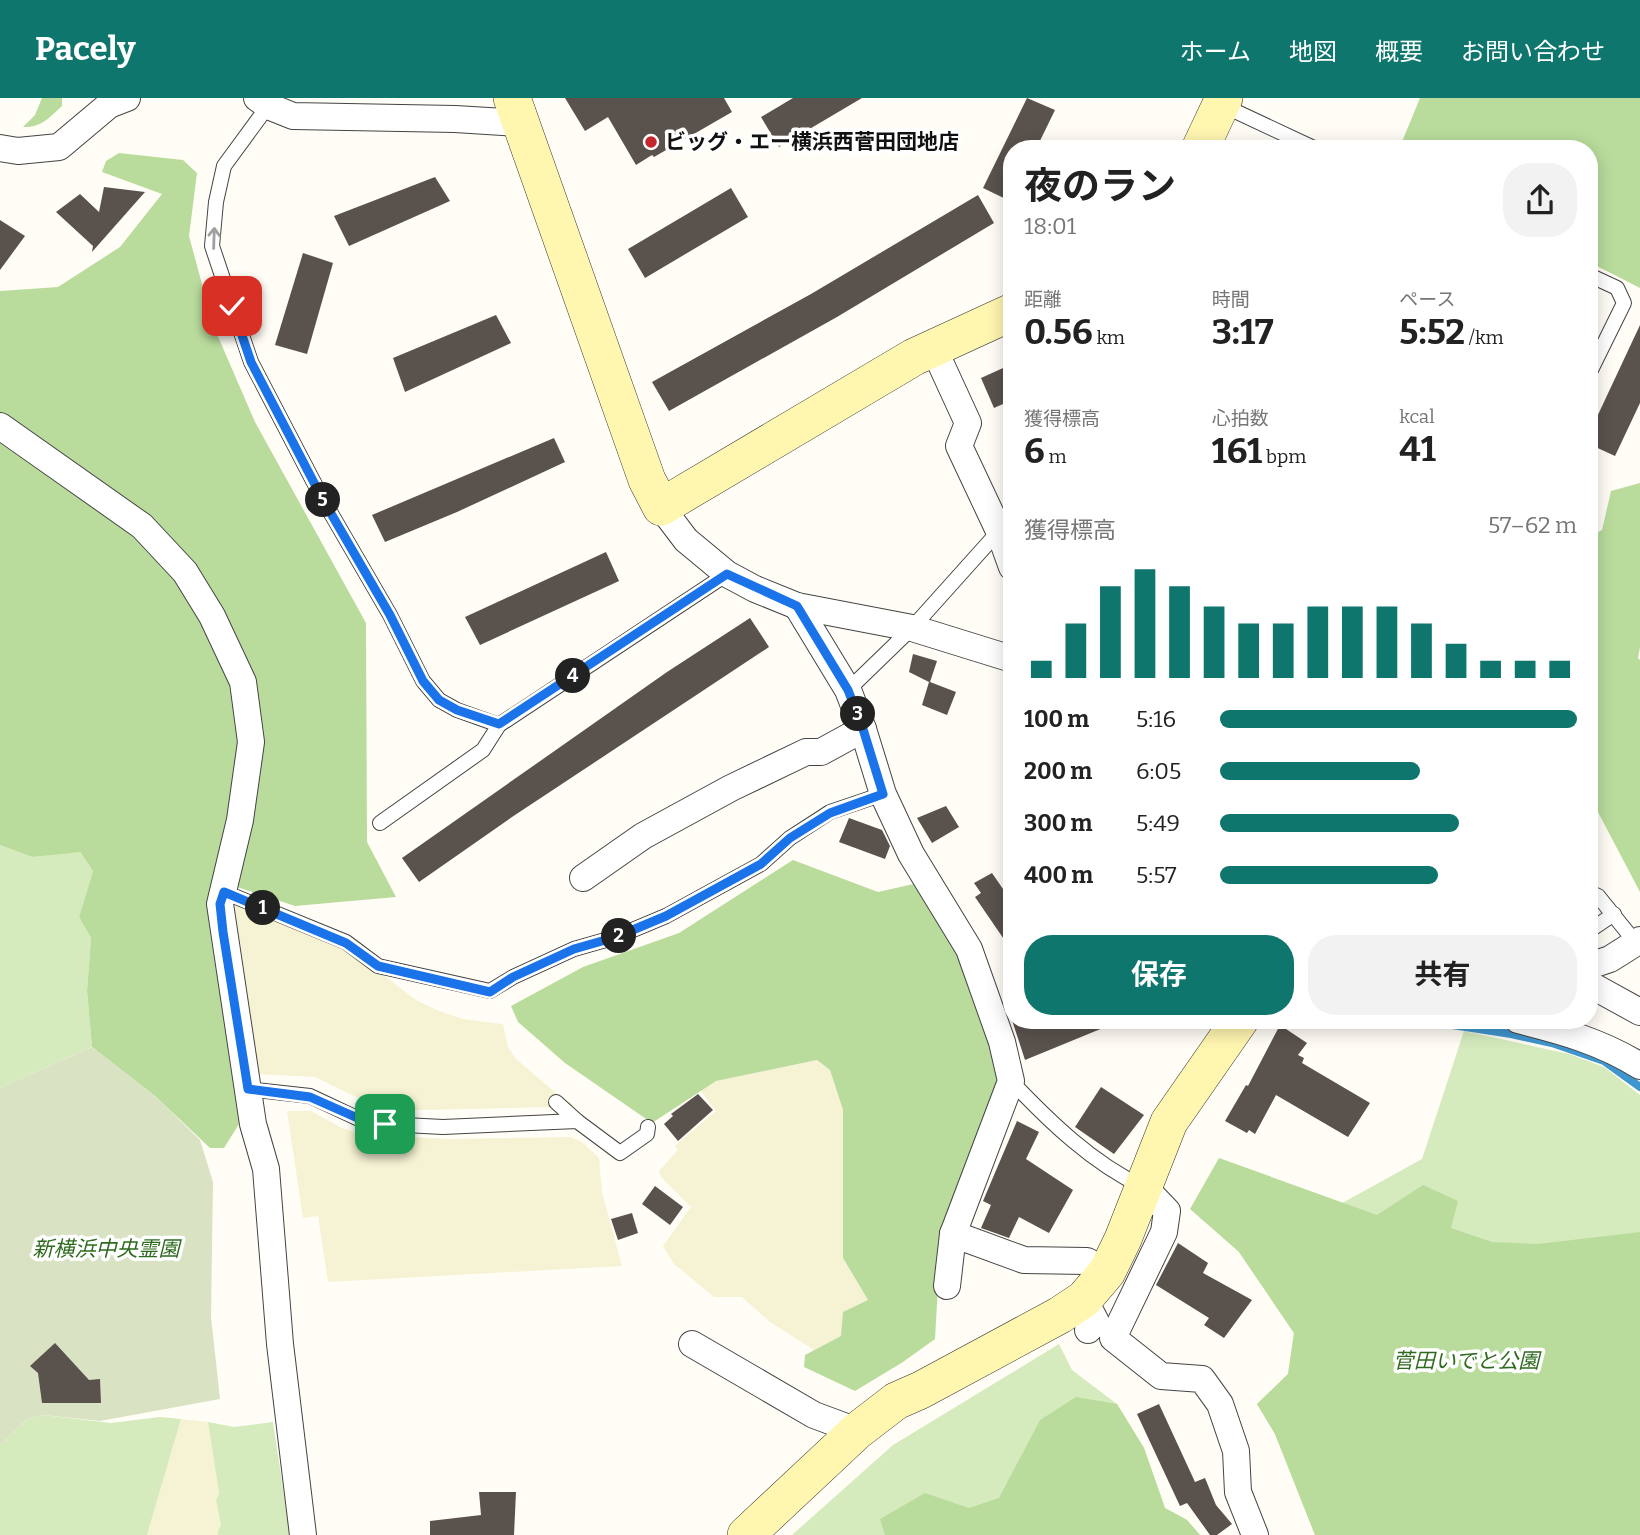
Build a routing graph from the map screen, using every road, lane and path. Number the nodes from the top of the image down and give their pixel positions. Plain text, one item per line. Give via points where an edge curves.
1 (127, 98) edge
2 (1223, 101) edge
3 (262, 102) edge
4 (516, 111) edge
5 (1204, 140) edge
6 (1299, 140) edge
7 (0, 148) edge
8 (1598, 279) edge
9 (1003, 316) edge
10 (934, 349) junction
11 (1598, 356) edge
12 (0, 426) edge
13 (661, 507) junction
14 (999, 531) junction
15 (1003, 542) edge
16 (727, 574) junction
17 (797, 606) junction
18 (912, 628) junction
19 (1003, 656) edge
20 (848, 690) junction
21 (499, 724) junction
22 (863, 729) junction
23 (883, 794) junction
24 (380, 823) dead end
25 (583, 878) dead end
26 (224, 892) junction
27 (1598, 896) edge
28 (1614, 914) junction
29 (1598, 925) edge
30 (1638, 942) edge
31 (1598, 963) edge
32 (1598, 989) edge
33 (1640, 1012) edge
34 (1234, 1029) edge
35 (1553, 1029) edge
36 (1640, 1066) edge
37 (1011, 1081) junction
38 (248, 1089) junction
39 (555, 1102) dead end
40 (577, 1121) junction
41 (648, 1126) dead end
42 (1144, 1187) junction
43 (953, 1234) junction
44 (947, 1286) dead end
45 (1093, 1300) junction
46 (692, 1344) dead end
47 (857, 1431) junction
48 (303, 1535) edge
49 (746, 1535) edge
50 (1255, 1535) edge

1 - 7 street via 109,105 60,147
2 - 5 street
2 - 6 lane
3 - 4 street via 293,116 455,119
21 -> 3 lane via 439,700 423,681 251,362 212,246 224,166
4 - 13 street via 642,467
8 - 11 lane via 1617,288 1624,303
9 - 10 street
10 - 13 street
10 - 14 street via 968,423 959,446
12 - 26 street via 142,526 185,572 228,649 243,682 251,742
13 - 16 street via 686,540
14 - 15 street
14 - 18 lane
16 - 17 street
16 - 21 lane
17 - 18 street
17 - 20 street
18 - 19 street
18 - 20 lane
20 - 22 street
21 - 24 lane via 483,750
22 - 23 street
22 - 25 street via 821,752 806,752 731,788 643,836
23 - 26 lane via 830,813 790,838 761,864 666,916 574,949 490,992 378,966 346,943
23 - 37 street via 911,854 969,949
26 - 38 street via 220,904 223,932
27 - 28 lane
28 - 29 lane
28 - 30 lane
30 - 31 street
32 - 33 street
34 - 42 street via 1169,1122
35 - 36 street via 1618,1052
37 - 42 lane via 1069,1137 1121,1177
37 - 43 street
38 - 40 lane via 310,1097 362,1120 385,1124 443,1127
38 - 48 street via 266,1169 280,1344
39 - 40 lane
40 - 41 lane via 620,1153 646,1135
42 - 45 street
42 - 50 street via 1167,1211 1164,1231 1113,1338 1161,1376 1202,1379 1220,1404 1236,1451 1238,1492
43 - 44 street
43 - 45 street via 1024,1260 1087,1261
45 - 47 street via 896,1401
46 - 47 street via 814,1415
47 - 49 street

